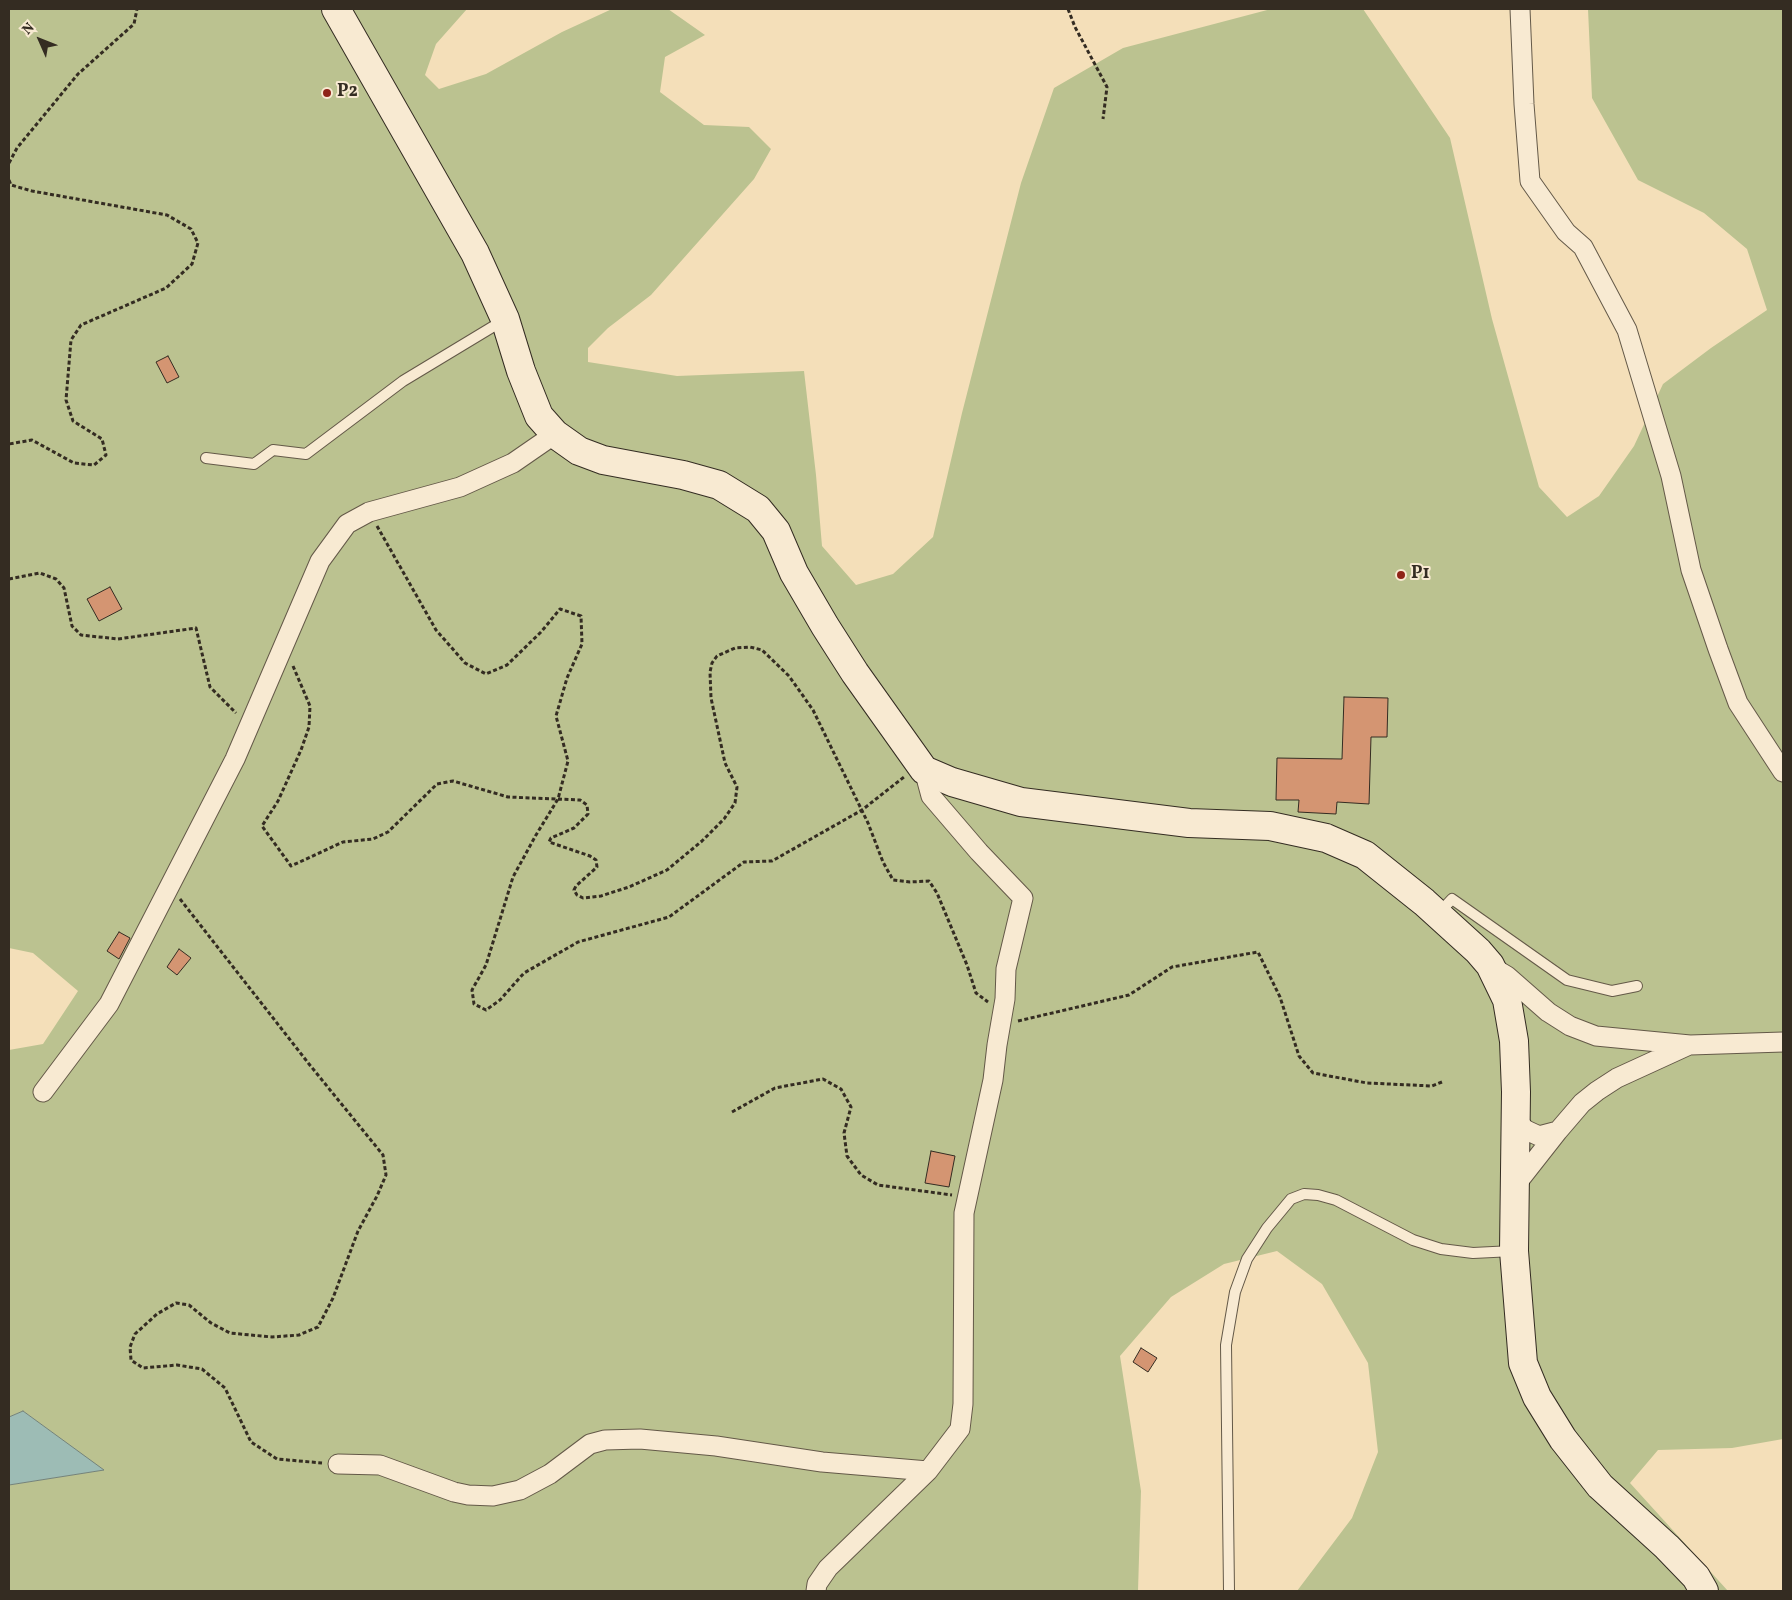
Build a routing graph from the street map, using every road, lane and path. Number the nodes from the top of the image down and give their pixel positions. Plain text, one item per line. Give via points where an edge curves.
1 (137, 9) edge
2 (336, 9) edge
3 (1068, 9) edge
4 (1520, 9) edge
5 (1103, 119) dead end
6 (9, 163) edge
7 (9, 180) edge
8 (505, 319) junction
9 (555, 434) junction
10 (9, 444) edge
11 (206, 458) dead end
12 (370, 512) junction
13 (9, 578) edge
14 (283, 644) junction
15 (249, 726) junction
16 (922, 767) junction
17 (1783, 772) edge
18 (558, 799) junction
19 (862, 810) junction
20 (170, 886) junction
21 (1438, 915) junction
22 (1490, 965) junction
23 (1637, 986) dead end
24 (1002, 1012) junction
25 (1548, 1012) junction
26 (1512, 1030) junction
27 (1783, 1042) edge
28 (1690, 1045) junction
29 (1442, 1082) dead end
30 (43, 1092) dead end
31 (732, 1112) dead end
32 (1514, 1120) junction
33 (1558, 1131) junction
34 (1514, 1187) junction
35 (967, 1197) junction
36 (1514, 1251) junction
37 (338, 1464) joint
38 (928, 1471) junction
39 (816, 1591) edge
40 (1229, 1591) edge
41 (1704, 1591) edge

1 - 6 path via 134,24 78,74 17,148
2 - 8 street via 475,253
3 - 5 path via 1107,87
4 - 17 street via 1530,181 1566,232 1583,248 1627,330 1671,476 1691,570 1718,649 1738,703
7 - 10 path via 10,185 32,191 167,215 191,229 198,243 192,264 166,288 81,325 71,340 66,400 73,421 102,439 106,455 94,465 74,463 32,440
8 - 9 street via 539,416
8 - 11 lane via 403,380 306,454 273,450 254,464
9 - 12 street via 513,463 460,487
9 - 16 street via 579,451 603,460 720,485 758,509 776,531 794,573 825,626
12 - 14 street via 347,524 320,562
12 - 18 path via 436,630 465,663 486,674 507,665 560,609 580,616 582,644 567,678 556,716 568,761
13 - 15 path via 40,573 56,579 64,588 72,626 81,635 118,639 196,628 210,687
14 - 15 street
14 - 18 path via 310,706 308,727 278,800 262,826 291,866 343,842 373,839 388,832 437,784 452,782 508,796
15 - 20 street
16 - 19 path
16 - 21 street via 952,782 1021,802 1189,823 1270,826 1326,838 1366,855
16 - 24 street via 931,796 1024,898 1006,969
18 - 19 path via 514,876 486,964 472,990 474,1004 486,1010 500,1000 524,973 578,942 668,917 744,862 772,860
18 - 19 path via 580,800 587,806 588,814 574,828 550,838 549,842 596,860 597,867 576,886 577,896 601,896 667,870 702,842 734,803 737,787 725,762 719,738 710,698 710,672 717,656 735,648 750,647 762,650 789,676 813,710
19 - 24 path via 893,880 929,881 937,893 976,993
20 - 30 street via 109,1004
20 - 37 path via 383,1155 386,1175 358,1231 333,1298 318,1327 299,1335 272,1337 230,1333 189,1305 176,1303 157,1314 135,1334 130,1347 131,1360 143,1368 177,1365 202,1368 225,1388 251,1442 277,1459
21 - 22 street
21 - 23 lane via 1452,899 1567,980 1612,991
22 - 25 street
22 - 26 street via 1507,1000
24 - 29 path via 1016,1021 1129,995 1172,967 1258,952 1280,998 1299,1056 1313,1073 1366,1083 1432,1086
24 - 35 street via 993,1080
25 - 26 street via 1524,1015
25 - 28 street via 1570,1026 1596,1036
26 - 32 street via 1516,1092
27 - 28 street
28 - 33 street via 1616,1078 1582,1103
31 - 35 path via 775,1088 823,1079 841,1089 850,1107 844,1133 847,1156 861,1175 878,1185
32 - 33 street via 1533,1134 1546,1135
32 - 34 street
33 - 34 street
34 - 36 street
35 - 38 street via 964,1213 963,1404 960,1429
36 - 40 lane via 1472,1253 1441,1248 1413,1240 1336,1200 1304,1194 1291,1199 1247,1259 1235,1292 1226,1345
36 - 41 street via 1523,1363 1537,1397 1563,1439 1600,1486 1667,1547 1696,1577
37 - 38 street via 380,1465 454,1492 493,1496 520,1490 550,1474 590,1444 605,1440 640,1439 822,1462
38 - 39 street via 828,1568

